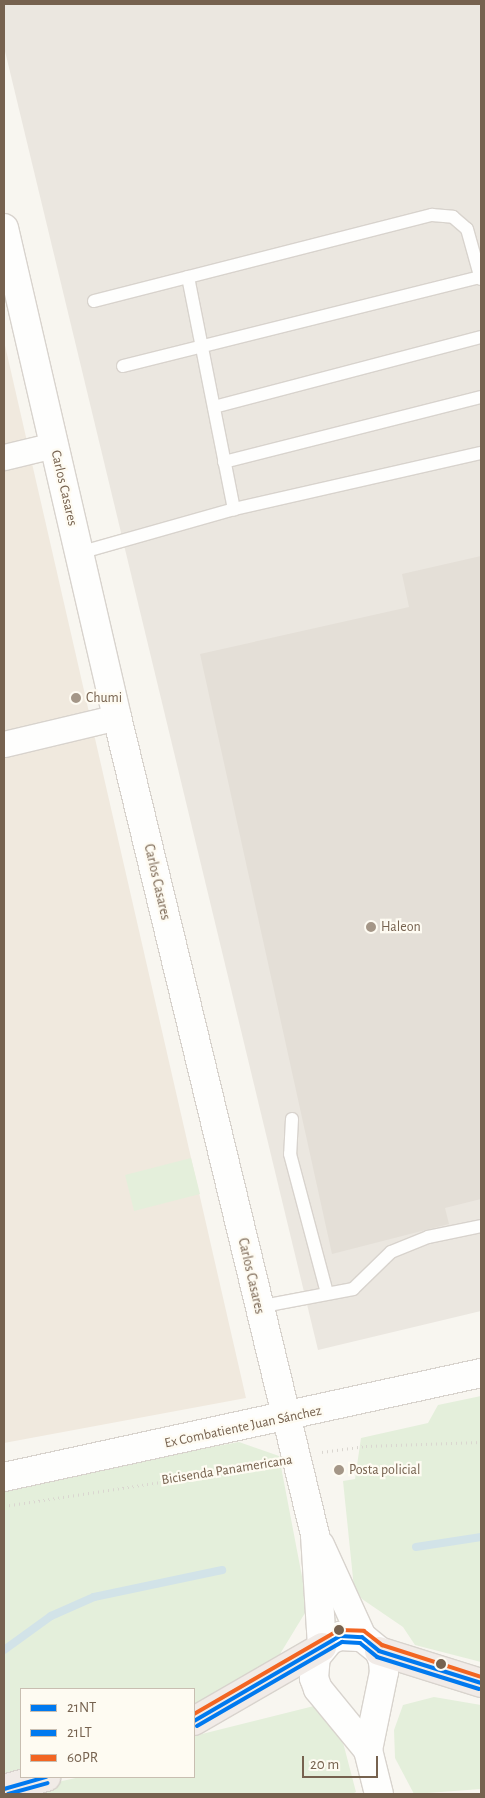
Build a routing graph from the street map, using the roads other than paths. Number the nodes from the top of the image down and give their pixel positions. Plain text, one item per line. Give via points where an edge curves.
1 (4, 228) edge
2 (188, 277) junction
3 (481, 278) edge
4 (94, 302) dead end
5 (481, 337) edge
6 (201, 344) junction
7 (123, 366) dead end
8 (481, 397) edge
9 (214, 407) junction
10 (54, 445) junction
11 (481, 453) edge
12 (4, 457) edge
13 (224, 462) junction
14 (234, 509) junction
15 (79, 553) junction
16 (117, 717) junction
17 (4, 744) edge
18 (292, 1119) dead end
19 (481, 1226) edge
20 (327, 1293) junction
21 (258, 1306) junction
22 (481, 1374) edge
23 (284, 1418) junction
24 (4, 1477) edge
25 (315, 1536) junction
26 (371, 1644) junction
27 (322, 1647) junction
28 (481, 1683) edge
29 (195, 1720) edge
30 (368, 1750) junction
31 (43, 1778) edge
32 (4, 1790) edge
33 (379, 1794) edge

1 - 10 street, Carlos Casares
2 - 3 lane via 432,215 454,217 467,229
2 - 4 lane
2 - 6 lane
3 - 6 lane
5 - 9 lane
6 - 7 lane
6 - 9 lane
8 - 13 lane
9 - 13 lane
10 - 12 street
10 - 15 street, Carlos Casares
11 - 14 lane
13 - 14 lane
14 - 15 lane
15 - 16 street, Carlos Casares
16 - 17 street
16 - 21 street, Carlos Casares
18 - 20 lane via 290,1154
19 - 20 lane via 428,1238 392,1252 353,1289
20 - 21 lane
21 - 23 street, Carlos Casares
22 - 23 street, Ex Combatiente Juan Sánchez
23 - 24 street, Ex Combatiente Juan Sánchez
23 - 25 street, Carlos Casares
25 - 26 street, Carlos Casares
25 - 27 street, Carlos Casares
26 - 27 street via 340,1636
26 - 28 highway
26 - 30 street, Carlos Casares via 384,1672
27 - 29 highway
27 - 30 street, Carlos Casares via 313,1667 318,1689
30 - 33 street, Carlos Casares
31 - 32 highway

